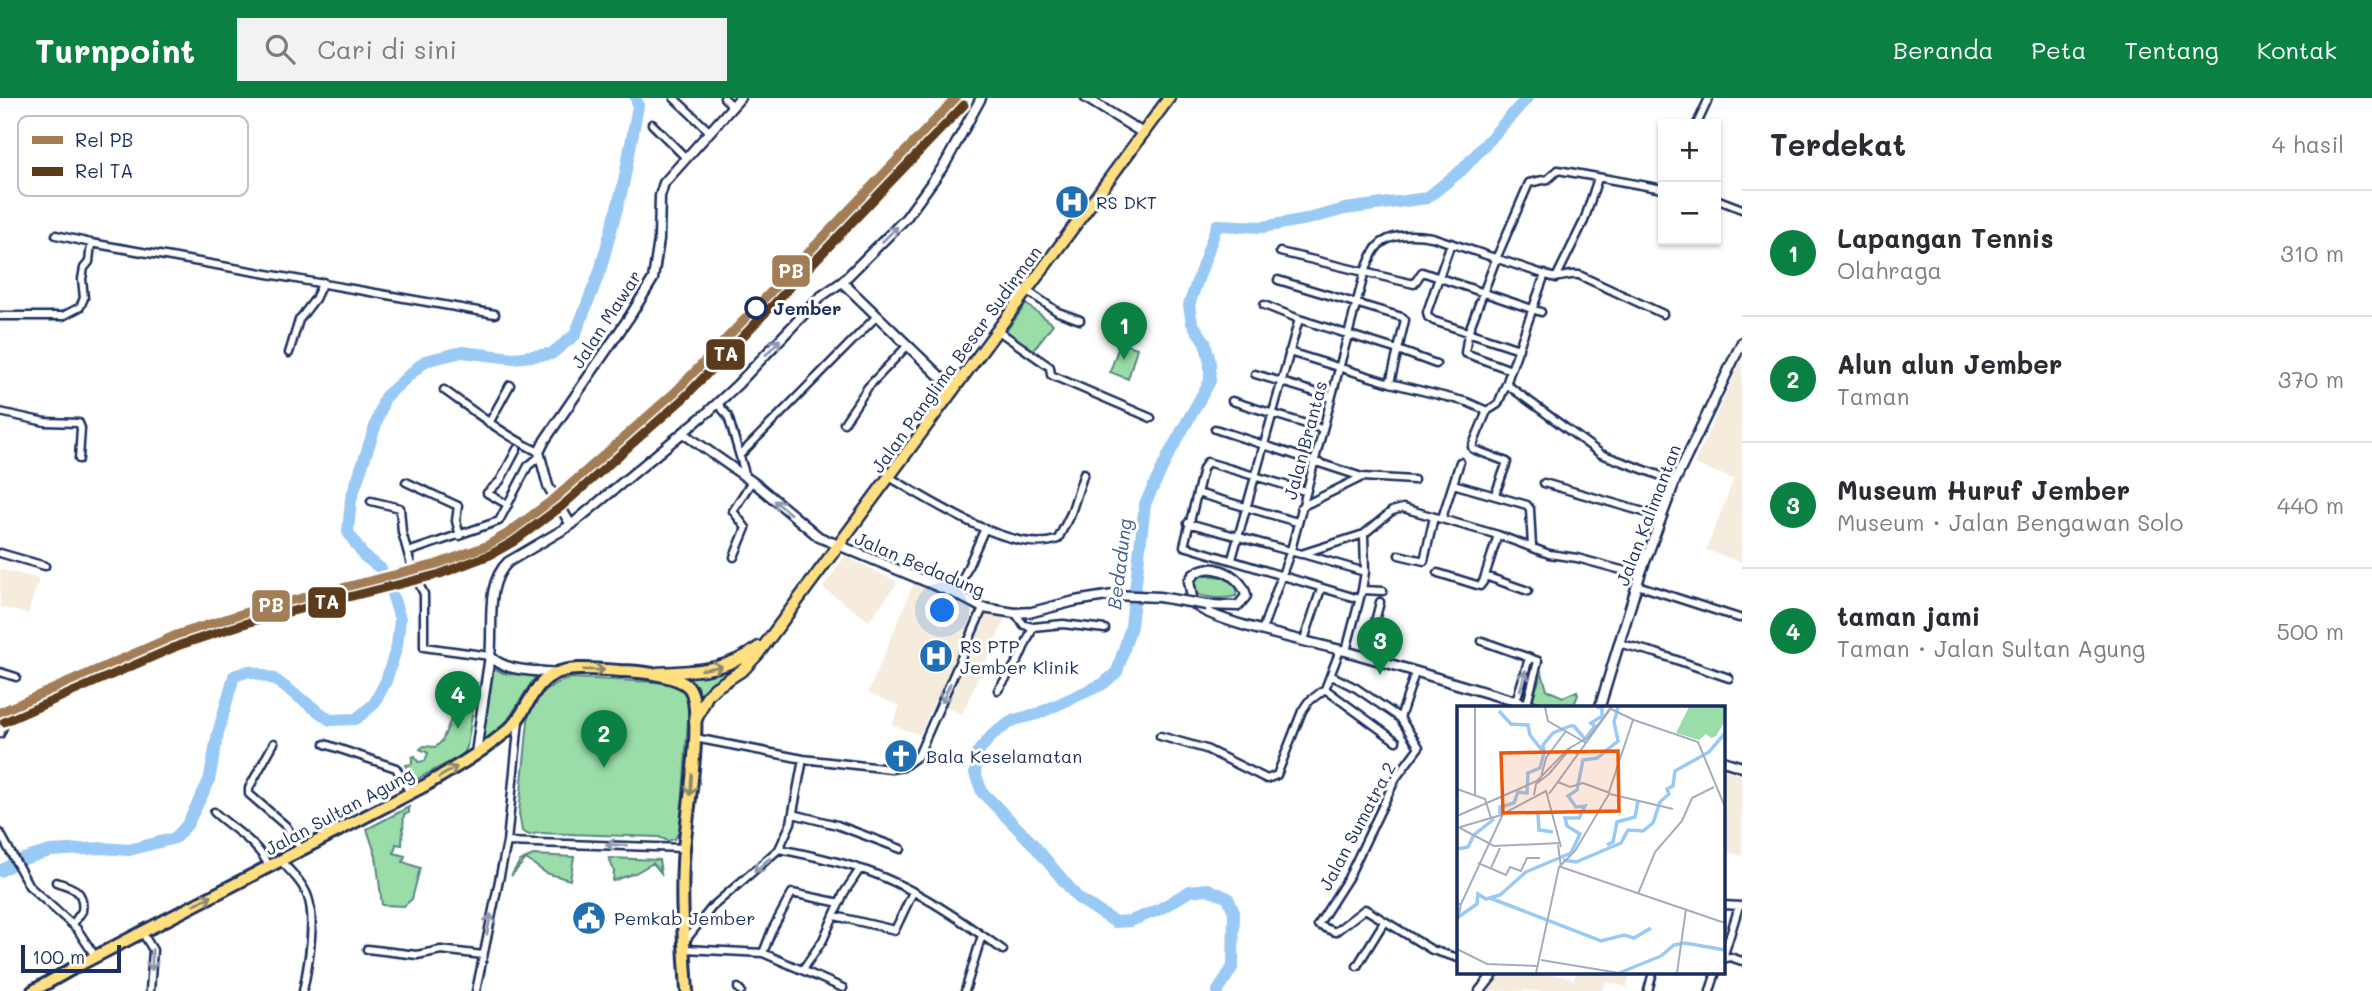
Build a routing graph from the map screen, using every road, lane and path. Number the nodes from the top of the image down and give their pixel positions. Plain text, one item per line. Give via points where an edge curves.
1 (674, 98) edge
2 (724, 98) edge
3 (740, 98) edge
4 (981, 98) edge
5 (1086, 98) edge
6 (1169, 98) edge
7 (1709, 98) edge
8 (733, 106) junction
9 (1699, 119) edge
10 (652, 124) dead end
11 (709, 131) junction
12 (1143, 133) junction
13 (685, 157) junction
14 (1598, 178) junction
15 (1658, 188) edge
16 (1721, 201) edge
17 (1742, 209) edge
18 (56, 235) dead end
19 (91, 243) junction
20 (1451, 243) junction
21 (1280, 252) dead end
22 (1496, 259) junction
23 (1365, 271) junction
24 (1545, 274) junction
25 (1439, 278) junction
26 (1556, 278) junction
27 (1279, 280) dead end
28 (323, 282) junction
29 (842, 282) junction
30 (1026, 290) junction
31 (1483, 293) junction
32 (1356, 304) junction
33 (1264, 305) dead end
34 (1537, 311) junction
35 (495, 314) dead end
36 (1663, 314) dead end
37 (0, 316) edge
38 (877, 316) junction
39 (1299, 319) junction
40 (1080, 320) dead end
41 (997, 330) junction
42 (1468, 333) junction
43 (1349, 334) junction
44 (1742, 342) edge
45 (908, 345) junction
46 (1519, 349) junction
47 (1398, 350) junction
48 (1289, 352) junction
49 (289, 353) dead end
50 (1436, 364) dead end
51 (1339, 367) junction
52 (1511, 370) junction
53 (1255, 374) dead end
54 (1282, 382) junction
55 (1390, 383) junction
56 (1506, 384) junction
57 (510, 385) dead end
58 (444, 390) dead end
59 (954, 390) junction
60 (1331, 397) junction
61 (1232, 401) dead end
62 (718, 404) junction
63 (1487, 411) junction
64 (0, 412) edge
65 (1273, 414) junction
66 (1151, 418) dead end
67 (489, 423) junction
68 (844, 423) dead end
69 (1215, 429) dead end
70 (1322, 429) junction
71 (683, 433) junction
72 (1265, 443) junction
73 (517, 449) dead end
74 (539, 454) junction
75 (740, 455) junction
76 (79, 460) dead end
77 (1314, 460) junction
78 (1460, 462) dead end
79 (1084, 474) dead end
80 (1255, 476) junction
81 (889, 477) junction
82 (1362, 477) junction
83 (749, 479) junction
84 (1414, 480) dead end
85 (1675, 481) junction
86 (406, 482) dead end
87 (1544, 483) dead end
88 (1453, 484) junction
89 (1305, 491) junction
90 (1197, 493) junction
91 (1495, 495) junction
92 (371, 501) dead end
93 (508, 505) junction
94 (1301, 507) junction
95 (1247, 508) junction
96 (1438, 517) junction
97 (1661, 517) junction
98 (1297, 522) junction
99 (1188, 523) junction
100 (571, 525) junction
101 (985, 528) junction
102 (1364, 534) junction
103 (1498, 535) junction
104 (460, 536) junction
105 (1239, 537) junction
106 (837, 546) junction
107 (1532, 547) junction
108 (1291, 550) junction
109 (408, 552) junction
110 (0, 553) edge
111 (1301, 554) junction
112 (1399, 555) dead end
113 (734, 557) dead end
114 (1232, 559) junction
115 (45, 566) dead end
116 (1365, 572) junction
117 (1438, 573) dead end
118 (1282, 575) junction
119 (1640, 575) junction
120 (1485, 576) junction
121 (1637, 585) junction
122 (1321, 589) junction
123 (1362, 590) junction
124 (1383, 591) dead end
125 (1528, 591) dead end
126 (956, 594) junction
127 (319, 599) dead end
128 (1359, 599) junction
129 (1380, 602) dead end
130 (983, 608) junction
131 (1015, 613) junction
132 (1739, 618) dead end
133 (1033, 627) junction
134 (1105, 629) dead end
135 (1262, 630) junction
136 (769, 639) junction
137 (1304, 640) junction
138 (1482, 641) dead end
139 (1618, 643) junction
140 (1343, 651) junction
141 (490, 656) junction
142 (1366, 657) junction
143 (1529, 658) junction
144 (0, 672) edge
145 (556, 673) junction
146 (646, 673) junction
147 (1415, 673) junction
148 (1332, 676) junction
149 (16, 677) dead end
150 (1729, 678) dead end
151 (1325, 689) junction
152 (998, 690) dead end
153 (1516, 701) junction
154 (1527, 704) junction
155 (1534, 706) edge
156 (1601, 706) edge
157 (9, 713) junction
158 (520, 713) junction
159 (0, 717) edge
160 (1400, 718) junction
161 (695, 722) junction
162 (0, 734) edge
163 (1160, 736) dead end
164 (695, 738) junction
165 (1396, 741) dead end
166 (274, 743) dead end
167 (326, 744) dead end
168 (476, 754) junction
169 (803, 759) junction
170 (1724, 761) edge
171 (1742, 767) edge
172 (410, 793) junction
173 (214, 812) dead end
174 (793, 814) junction
175 (0, 833) edge
176 (507, 842) junction
177 (684, 848) junction
178 (779, 849) junction
179 (901, 849) dead end
180 (302, 851) junction
181 (281, 861) junction
182 (271, 867) junction
183 (860, 869) junction
184 (56, 882) dead end
185 (913, 892) junction
186 (840, 903) junction
187 (1741, 905) edge
188 (835, 916) junction
189 (1384, 922) junction
190 (73, 924) junction
191 (142, 932) junction
192 (982, 935) junction
193 (685, 945) junction
194 (367, 949) dead end
195 (1003, 950) dead end
196 (763, 953) junction
197 (483, 955) junction
198 (1724, 955) edge
199 (95, 956) junction
200 (1457, 958) edge
201 (1724, 958) edge
202 (1742, 961) edge
203 (1357, 966) dead end
204 (803, 969) junction
205 (1493, 974) edge
206 (1652, 974) edge
207 (1715, 974) edge
208 (843, 988) dead end
209 (33, 991) edge
210 (150, 991) edge
211 (303, 991) edge
212 (476, 991) edge
213 (688, 991) edge
214 (965, 991) edge
215 (1480, 991) edge
216 (1648, 991) edge
217 (1710, 991) edge

1 - 11 street
2 - 8 street
3 - 8 street, Jalan Mawar
29 -> 4 street via 906,218 945,164
5 - 12 street
6 - 12 main road, Jalan Panglima Besar Sudirman
7 - 9 street
8 - 11 street, Jalan Mawar
10 - 13 street
11 - 13 street, Jalan Mawar
12 - 30 main road, Jalan Panglima Besar Sudirman
13 - 74 street, Jalan Mawar via 664,183 660,196 653,279
14 - 15 street
14 - 22 street via 1558,170 1548,179 1529,183
14 - 26 street via 1584,221
16 - 17 street
18 - 19 street
19 - 28 street
19 - 37 street via 80,307 63,316
20 - 22 street
20 - 23 street, Jalan Brantas via 1419,234 1399,236 1381,243
20 - 25 street
21 - 23 street
22 - 24 street
22 - 31 street
23 - 25 street via 1414,285 1421,272
23 - 32 street, Jalan Brantas
24 - 26 street
24 - 34 street
25 - 31 street
25 - 42 street via 1428,317
26 - 36 street via 1578,275
27 - 32 street
28 - 35 street
28 - 49 street via 299,320
29 - 38 street
62 -> 29 street via 820,297
30 - 40 street via 1058,312
30 - 41 main road, Jalan Panglima Besar Sudirman
31 - 34 street
31 - 42 street
32 - 43 street, Jalan Brantas
32 - 47 street via 1405,320
33 - 39 street
34 - 46 street
38 - 45 street
38 - 75 street
39 - 43 street
39 - 48 street
41 - 59 main road, Jalan Panglima Besar Sudirman
41 - 66 street via 1051,367 1051,375
42 - 46 street
42 - 52 street via 1465,352
43 - 47 street
43 - 51 street, Jalan Brantas
44 - 85 street, Jalan Kalimantan
45 - 59 street
45 - 68 street via 868,387
46 - 52 street
47 - 50 street
47 - 55 street
48 - 51 street
48 - 54 street
51 - 55 street
51 - 60 street, Jalan Brantas
52 - 56 street
53 - 54 street
54 - 60 street
54 - 65 street
55 - 63 street
56 - 63 street via 1498,404
56 - 85 street via 1601,454
57 - 67 street
58 - 67 street
59 - 81 main road, Jalan Panglima Besar Sudirman
60 - 70 street, Jalan Brantas
61 - 65 street
62 - 71 street
62 - 75 street via 728,416
63 - 91 street via 1472,447 1507,461
64 - 76 street via 45,422 79,423
65 - 70 street
65 - 72 street
67 - 74 street
69 - 72 street
70 - 77 street, Jalan Brantas
71 - 83 street, Jalan Bedadung
71 - 100 street
72 - 77 street
72 - 80 street
73 - 93 street via 500,481 487,493
74 - 93 street
74 - 100 street via 548,486
75 - 83 street
77 - 82 street
77 - 89 street, Jalan Brantas
78 - 88 street
79 - 101 street via 1058,539 1035,544
80 - 89 street
80 - 90 street via 1207,463
80 - 95 street
81 - 101 street
81 - 106 main road, Jalan Panglima Besar Sudirman
82 - 84 street
82 - 94 street
106 -> 83 street, Jalan Bedadung via 819,537
83 - 113 street via 733,511 746,527
85 - 97 street, Jalan Kalimantan
86 - 104 street via 457,505
87 - 97 street
88 - 91 street
88 - 96 street
89 - 94 street, Jalan Brantas
90 - 95 street
90 - 99 street
91 - 107 street via 1530,509
92 - 109 street via 400,508
93 - 104 street via 499,521
94 - 98 street, Jalan Brantas
95 - 98 street
95 - 105 street
96 - 102 street via 1395,509
96 - 103 street
96 - 112 street via 1424,561
97 - 119 street, Jalan Kalimantan
98 - 108 street, Jalan Brantas
99 - 105 street
99 - 114 street via 1184,546
100 - 141 street via 508,562 498,575
101 - 126 street
102 - 111 street
102 - 116 street
103 - 107 street
103 - 120 street
104 - 109 street
105 - 108 street
105 - 114 street
106 - 126 street, Jalan Bedadung
106 - 136 main road, Jalan Panglima Besar Sudirman
107 - 119 street
108 - 111 street
108 - 118 street, Jalan Brantas
109 - 141 street via 424,594 424,647
110 - 115 street
111 - 116 street
114 - 118 street
116 - 123 street
117 - 120 street via 1480,586
118 - 122 street
118 - 135 street, Jalan Brantas
119 - 121 street, Jalan Kalimantan
120 - 125 street
121 - 132 street
121 - 139 street, Jalan Kalimantan
122 - 128 street
122 - 137 street
123 - 124 street
123 - 128 street
126 - 130 street, Jalan Bedadung
127 - 157 street via 178,640
128 - 140 street
129 - 142 street
130 - 131 street, Jalan Bedadung
130 -> 169 street via 913,761 891,769
131 - 133 street via 1024,625
131 - 135 street, Jalan Bedadung, bridge via 1113,594 1159,597 1207,605 1238,606 1245,600 1243,585 1231,574 1207,568 1192,576 1189,590 1193,603 1205,612
133 - 134 street via 1063,624
133 - 152 street
135 - 137 street
146 -> 136 main road, Jalan Panglima Besar Sudirman via 723,667
136 - 161 main road, Jalan Panglima Besar Sudirman via 744,669 707,696
137 - 140 street
138 - 143 street
139 - 150 street
139 - 156 street, Jalan Kalimantan
140 - 142 street
140 - 148 street
141 - 145 street via 510,667
141 - 168 street
142 - 147 street
153 -> 143 street
143 - 154 street via 1538,661
144 - 149 street
145 -> 146 highway via 589,669
145 - 158 highway, Jalan Sultan Agung via 538,686
146 - 161 highway via 689,687
147 - 153 street
147 - 160 street
148 - 151 street
148 - 160 street
151 - 163 street via 1301,711 1272,779 1206,748
151 - 165 street
153 - 154 street
154 - 155 street
157 - 159 street
157 - 162 street
158 - 168 highway, Jalan Sultan Agung via 510,728
158 - 176 street
160 - 189 street, Jalan Sumatra 2 via 1419,747 1396,778 1348,877 1318,924 1335,932 1365,909
161 - 164 highway
164 - 169 street
164 -> 177 highway
166 - 180 street via 249,794 285,826
167 - 172 street via 396,768
172 -> 168 highway, Jalan Sultan Agung
169 - 174 street
170 - 171 street
172 - 180 highway, Jalan Sultan Agung
173 - 182 street via 252,841
174 - 178 street
174 - 179 street
175 - 190 street via 29,886
177 -> 176 street
197 -> 176 street
177 - 193 highway
178 - 183 street
178 -> 193 street via 712,908
180 - 181 highway, Jalan Sultan Agung
181 - 182 highway, Jalan Sultan Agung
181 - 211 street via 303,887 310,907
191 -> 182 highway, Jalan Sultan Agung
183 - 185 street
183 - 186 street
184 - 190 street via 81,895 82,911
185 - 188 street via 895,930
185 - 192 street
186 - 188 street
186 - 196 street via 792,893
187 - 198 street
188 - 204 street
189 - 200 street, Jalan Sumatra 2 via 1432,950
189 - 203 street
190 - 199 street
191 - 199 highway, Jalan Sultan Agung
191 -> 210 street via 153,950
192 - 195 street
192 - 214 street
193 - 196 street
193 - 213 highway
194 - 197 street
196 - 204 street
197 - 212 street
199 - 209 highway, Jalan Sultan Agung
201 - 202 street
204 - 208 street
205 - 215 street
206 - 216 street
207 - 217 street

